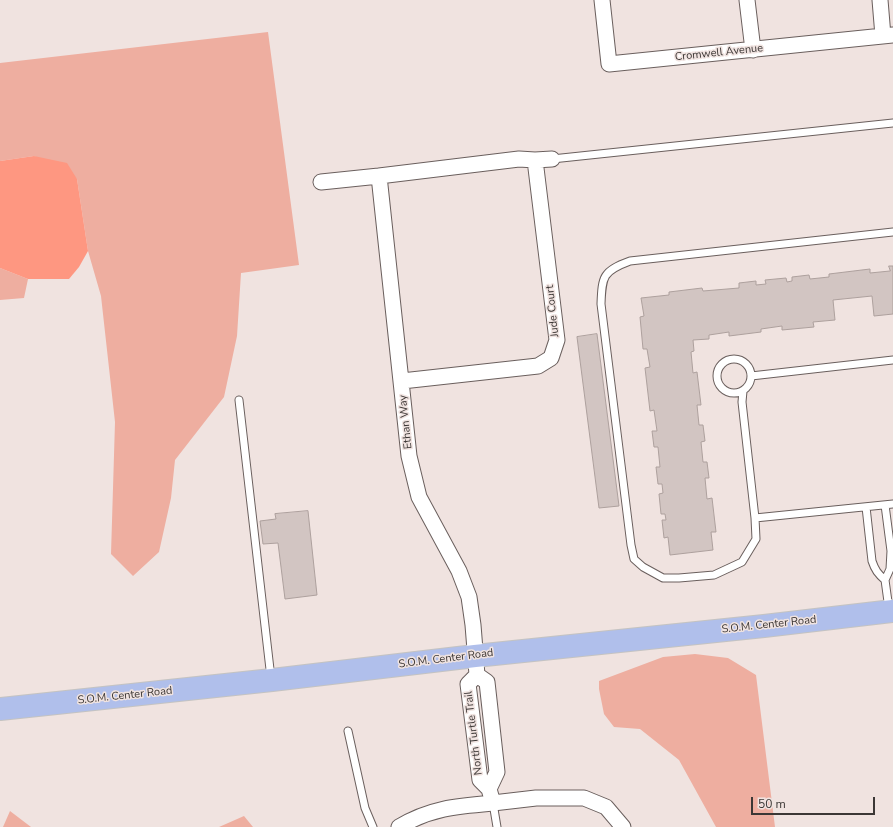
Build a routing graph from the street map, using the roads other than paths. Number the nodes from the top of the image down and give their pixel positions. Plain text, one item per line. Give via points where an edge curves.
1 (602, 0) edge
2 (747, 0) edge
3 (880, 0) edge
4 (888, 35) edge
5 (753, 50) junction
6 (893, 123) edge
7 (552, 159) joint
8 (535, 160) junction
9 (379, 176) junction
10 (321, 182) dead end
11 (893, 232) edge
12 (893, 360) edge
13 (751, 376) junction
14 (402, 381) junction
15 (743, 391) junction
16 (239, 400) dead end
17 (889, 504) edge
18 (866, 507) junction
19 (755, 518) junction
20 (885, 580) junction
21 (891, 611) edge
22 (476, 666) junction
23 (272, 680) junction
24 (0, 709) edge
25 (348, 731) dead end
26 (491, 796) junction
27 (373, 827) edge
28 (400, 827) edge
29 (497, 827) edge
30 (623, 827) edge

1 - 5 street, Cromwell Avenue via 609,64
2 - 5 street
3 - 4 street
4 - 5 street, Cromwell Avenue
6 - 7 lane
7 - 8 street
8 - 9 street via 519,159
8 - 14 street, Jude Court via 557,340 551,358 538,366
9 - 10 street
9 - 14 street, Ethan Way
11 - 19 lane via 630,261 606,273 601,304 634,559 643,568 663,578 714,575 742,562 756,539
12 - 13 lane
13 - 15 lane via 748,387
13 - 15 lane via 747,365 738,359 726,360 718,368 716,379 722,389 732,394
14 - 22 street, Ethan Way via 409,456 419,497 469,597
15 - 19 lane via 742,402
16 - 23 lane
17 - 18 lane
17 - 20 lane via 890,569
18 - 19 lane
18 - 20 lane via 874,565 878,574
20 - 21 lane
21 - 22 main road, S.O.M. Center Road
22 - 23 main road, S.O.M. Center Road
22 - 26 street, North Turtle Trail via 486,682 497,772
23 - 24 main road, S.O.M. Center Road
25 - 27 lane via 365,808
26 - 28 street via 414,818
26 - 29 lane
26 - 30 street via 584,798 606,807

